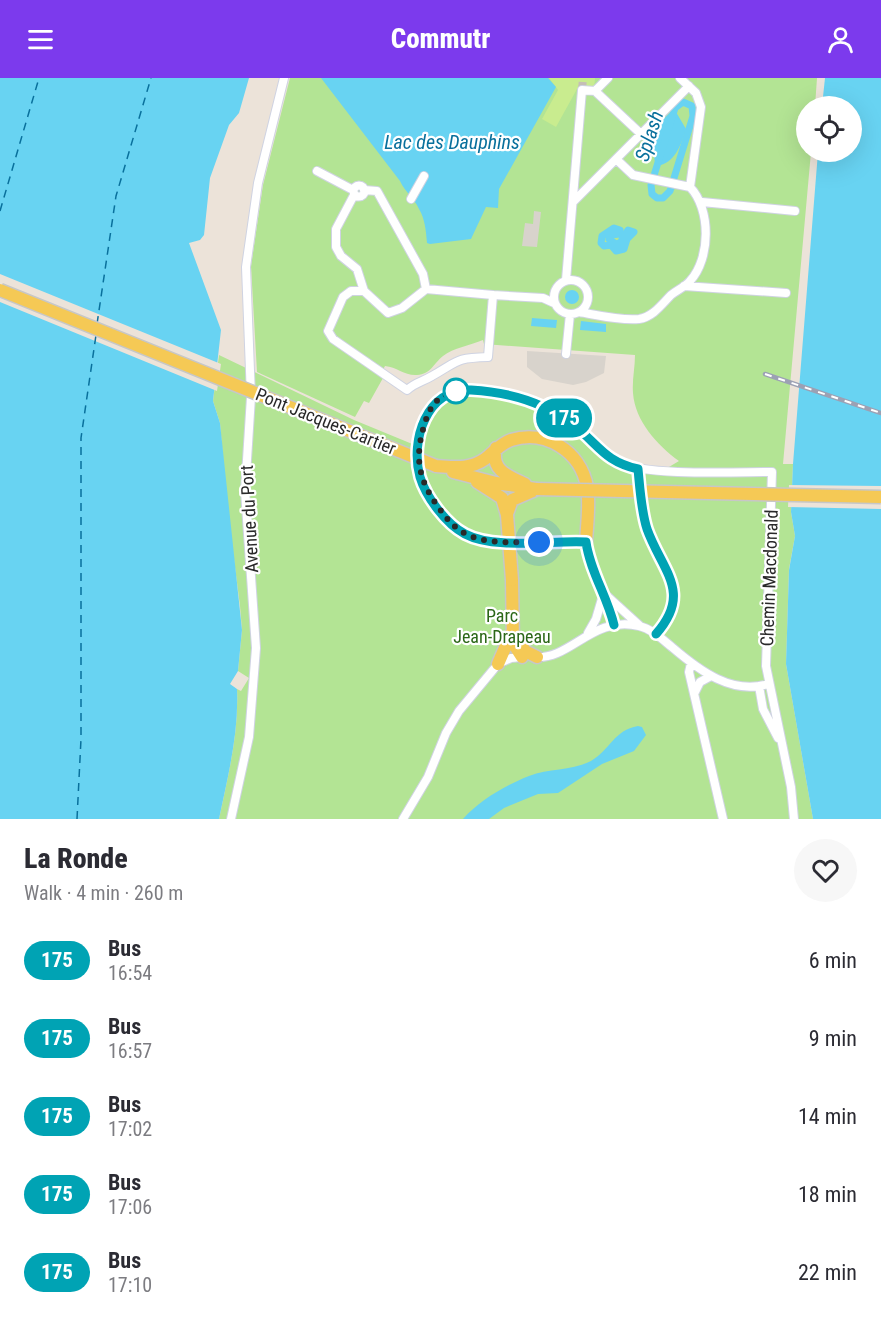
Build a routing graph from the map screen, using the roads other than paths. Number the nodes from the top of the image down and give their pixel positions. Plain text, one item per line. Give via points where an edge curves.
1 (284, 78) edge
2 (608, 78) edge
3 (680, 78) edge
4 (689, 86) junction
5 (596, 90) junction
6 (641, 134) junction
7 (616, 159) junction
8 (317, 171) dead end
9 (424, 176) dead end
10 (690, 187) junction
11 (354, 193) junction
12 (411, 199) dead end
13 (573, 202) junction
14 (702, 202) junction
15 (795, 211) dead end
16 (566, 280) junction
17 (684, 286) junction
18 (426, 289) junction
19 (0, 290) edge
20 (364, 291) junction
21 (786, 293) dead end
22 (493, 295) junction
23 (554, 303) junction
24 (579, 312) junction
25 (570, 314) junction
26 (566, 354) dead end
27 (496, 448) junction
28 (436, 466) junction
29 (638, 469) junction
30 (471, 477) junction
31 (536, 489) junction
32 (881, 497) edge
33 (507, 515) junction
34 (586, 542) junction
35 (604, 592) junction
36 (614, 625) junction
37 (640, 626) junction
38 (514, 628) junction
39 (656, 634) junction
40 (587, 635) junction
41 (553, 655) junction
42 (522, 657) junction
43 (537, 657) junction
44 (691, 663) junction
45 (498, 664) junction
46 (711, 676) junction
47 (768, 684) junction
48 (759, 686) junction
49 (695, 692) junction
50 (776, 710) junction
51 (765, 714) junction
52 (782, 744) junction
53 (231, 819) edge
54 (403, 819) edge
55 (723, 819) edge
56 (794, 819) edge

1 - 53 street, Avenue du Port via 258,183 246,267 251,397 244,491 256,648 249,737
2 - 5 street
3 - 4 street
4 - 6 street
4 - 10 street via 701,106
5 - 6 street
5 - 13 street via 582,90
6 - 7 street
7 - 10 street via 633,175
7 - 13 street
8 - 11 street
9 - 12 street
10 - 14 street
11 - 18 street via 361,196 364,190 376,191 420,268
11 - 20 street via 338,225 335,241 341,256 357,269
13 - 16 street
14 - 15 street
14 - 17 street via 703,250 695,273
16 - 23 street via 554,291
16 - 24 street via 577,281 586,288 586,304
17 - 21 street
17 - 24 street via 648,316 638,319
18 - 20 street via 402,308 388,312
18 - 22 street
19 - 28 main road, Pont Jacques-Cartier, bridge
20 - 22 street via 351,291 343,297 328,331 333,339 407,390 455,361 488,357
22 - 23 street via 543,298
23 - 25 street
24 - 25 street
25 - 26 street
27 - 28 main road via 470,467
27 - 31 main road via 495,461 500,470
27 - 34 main road via 518,438 542,439 563,448 582,470 587,488
28 - 30 main road, Pont Jacques-Cartier
29 - 34 street via 614,462 566,420 520,398 460,390 442,396 432,405 421,436 418,467 423,485 452,524 465,534 486,541
29 - 39 street via 645,521 675,590 671,613
29 - 47 street, Chemin Macdonald via 772,472
30 - 31 main road, Pont Jacques-Cartier
30 - 33 main road via 502,498
31 - 32 main road, Pont Jacques-Cartier, bridge
31 - 33 main road via 512,500
33 - 38 main road, bridge
34 - 35 street via 592,570
35 - 36 street
35 - 37 street
35 - 40 street
36 - 37 street
36 - 40 street
37 - 39 street
38 - 42 main road via 513,643
38 - 43 main road via 525,651
38 - 45 main road
39 - 44 street
40 - 41 street
41 - 42 street via 538,662
41 - 43 street
42 - 43 street
42 - 45 street
44 - 46 street
44 - 49 street via 689,672
45 - 54 street via 459,711
46 - 48 street via 738,685
46 - 49 street via 700,682
47 - 48 street
47 - 50 street, Chemin Macdonald
48 - 51 street, Chemin Macdonald
49 - 55 street
50 - 51 street
50 - 52 street, Chemin Macdonald
51 - 52 street, Chemin Macdonald
52 - 56 street, Chemin Macdonald

